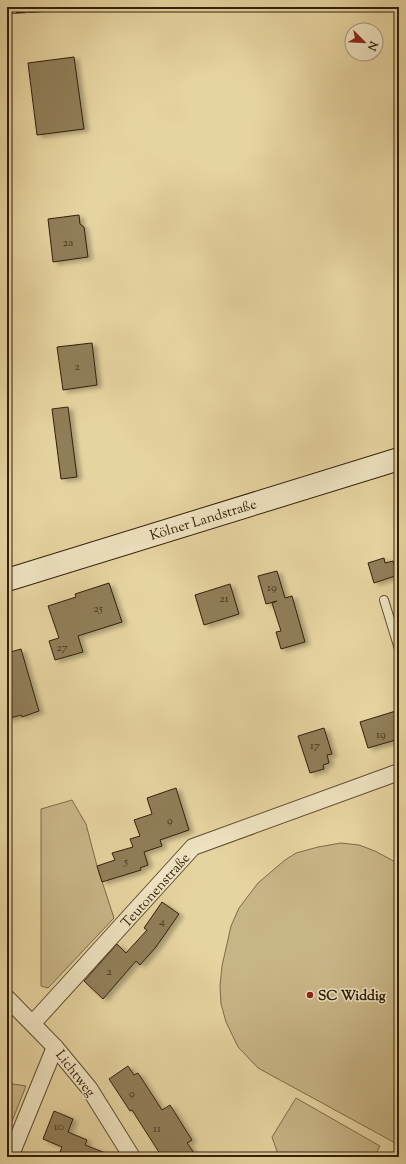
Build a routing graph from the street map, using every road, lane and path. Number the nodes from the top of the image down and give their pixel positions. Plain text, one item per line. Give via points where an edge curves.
1 (399, 459) edge
2 (7, 580) edge
3 (384, 600) dead end
4 (399, 649) edge
5 (399, 772) edge
6 (7, 998) edge
7 (33, 1024) junction
8 (55, 1047) junction
9 (10, 1157) edge
10 (132, 1157) edge

1 - 2 main road, Kölner Landstraße
3 - 4 lane
5 - 7 street, Teutonenstraße via 194,847
6 - 7 street, Lichtweg
7 - 8 street, Lichtweg
8 - 9 street
8 - 10 street, Lichtweg via 90,1088

